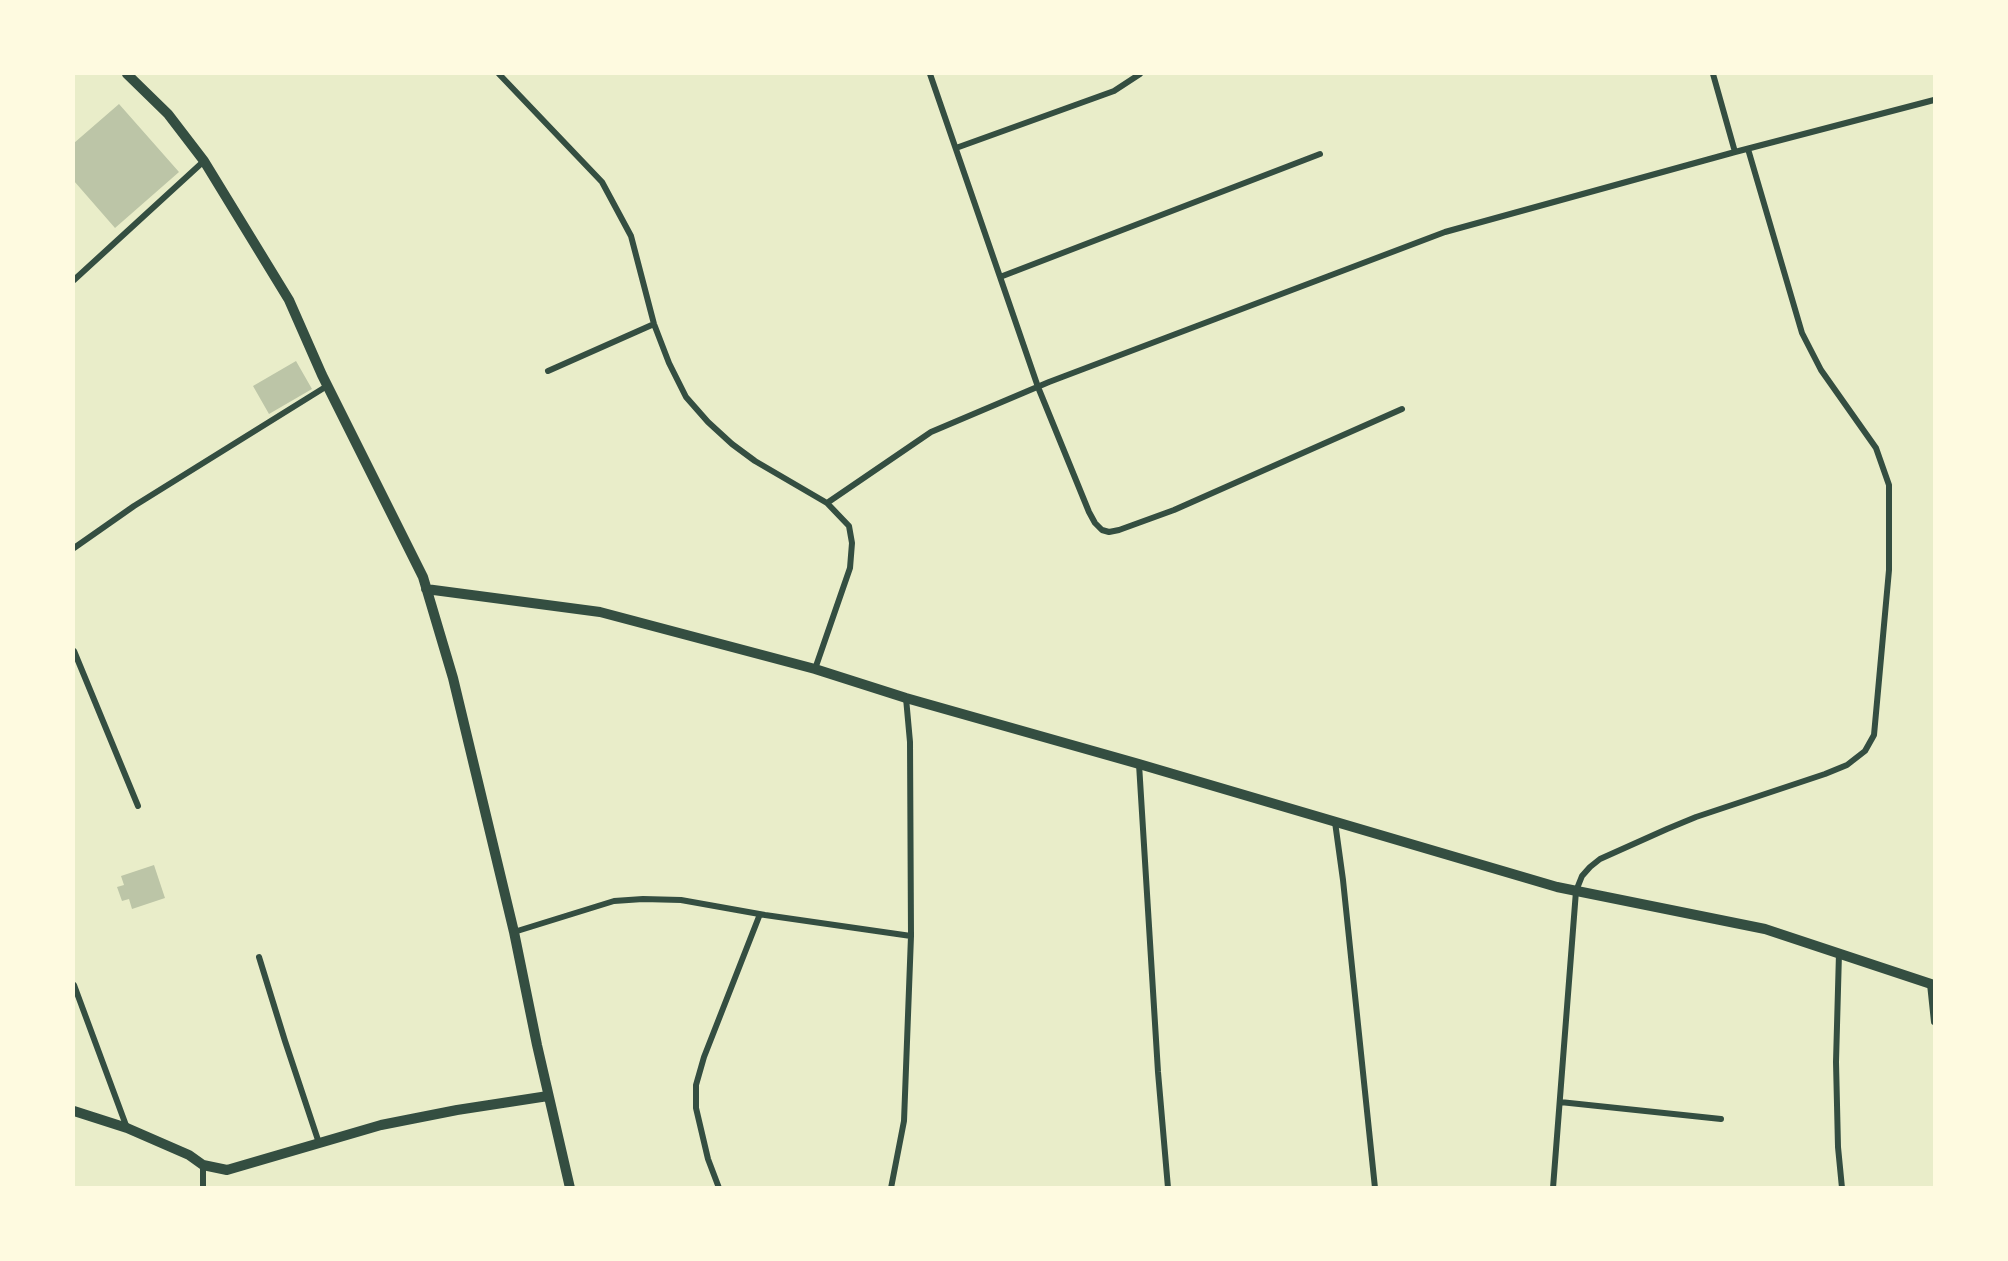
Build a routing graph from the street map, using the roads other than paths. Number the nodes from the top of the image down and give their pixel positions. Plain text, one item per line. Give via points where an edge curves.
1 (127, 74) edge
2 (499, 74) edge
3 (930, 74) edge
4 (1140, 74) edge
5 (1713, 74) edge
6 (1935, 100) edge
7 (956, 148) junction
8 (1748, 149) junction
9 (1736, 152) junction
10 (1320, 154) dead end
11 (204, 161) junction
12 (1000, 277) junction
13 (74, 280) edge
14 (654, 324) junction
15 (548, 371) dead end
16 (327, 386) junction
17 (1038, 387) junction
18 (1402, 409) dead end
19 (827, 503) junction
20 (74, 548) edge
21 (426, 589) junction
22 (74, 651) edge
23 (815, 669) junction
24 (906, 698) junction
25 (1139, 764) junction
26 (138, 806) dead end
27 (1335, 822) junction
28 (1576, 891) junction
29 (760, 914) junction
30 (513, 932) junction
31 (911, 936) junction
32 (1839, 953) junction
33 (259, 957) dead end
34 (1932, 984) edge
35 (74, 985) edge
36 (1935, 1022) edge
37 (548, 1096) junction
38 (1560, 1102) junction
39 (74, 1111) edge
40 (1721, 1119) dead end
41 (127, 1128) junction
42 (319, 1143) junction
43 (203, 1165) junction
44 (203, 1188) edge
45 (570, 1188) edge
46 (719, 1188) edge
47 (891, 1188) edge
48 (1168, 1188) edge
49 (1375, 1188) edge
50 (1553, 1188) edge
51 (1842, 1188) edge

1 - 11 street via 168,114
2 - 14 street via 602,182 631,236
3 - 7 street
4 - 7 street via 1114,91
5 - 9 street
6 - 8 street
7 - 12 street
8 - 9 street
8 - 28 street via 1802,333 1821,370 1875,448 1889,485 1889,570 1874,735 1865,751 1847,765 1696,817 1600,859 1582,876
9 - 17 street via 1445,232
10 - 12 street
11 - 13 street
11 - 16 street via 289,300
12 - 17 street
14 - 15 street
14 - 19 street via 686,397 708,422 755,461
16 - 20 street via 134,506
16 - 21 street
17 - 18 street via 1089,512 1095,524 1109,532 1174,510
17 - 19 street via 931,432
19 - 23 street via 849,526 852,543 850,568
21 - 23 street via 600,612
21 - 30 street via 453,678
22 - 26 street
23 - 24 street
24 - 25 street
24 - 31 street via 910,742
25 - 27 street
25 - 48 street
27 - 28 street
27 - 49 street
28 - 32 street via 1765,929
28 - 38 street
29 - 30 street via 681,900 643,899 614,902
29 - 31 street
29 - 46 street via 696,1085 696,1108
30 - 37 street
31 - 47 street via 904,1121
32 - 34 street
32 - 51 street via 1836,1062
33 - 42 street
34 - 36 street
35 - 41 street
37 - 42 street via 392,1123
37 - 45 street
38 - 40 street
38 - 50 street
39 - 41 street
41 - 43 street
42 - 43 street via 227,1170
43 - 44 street

